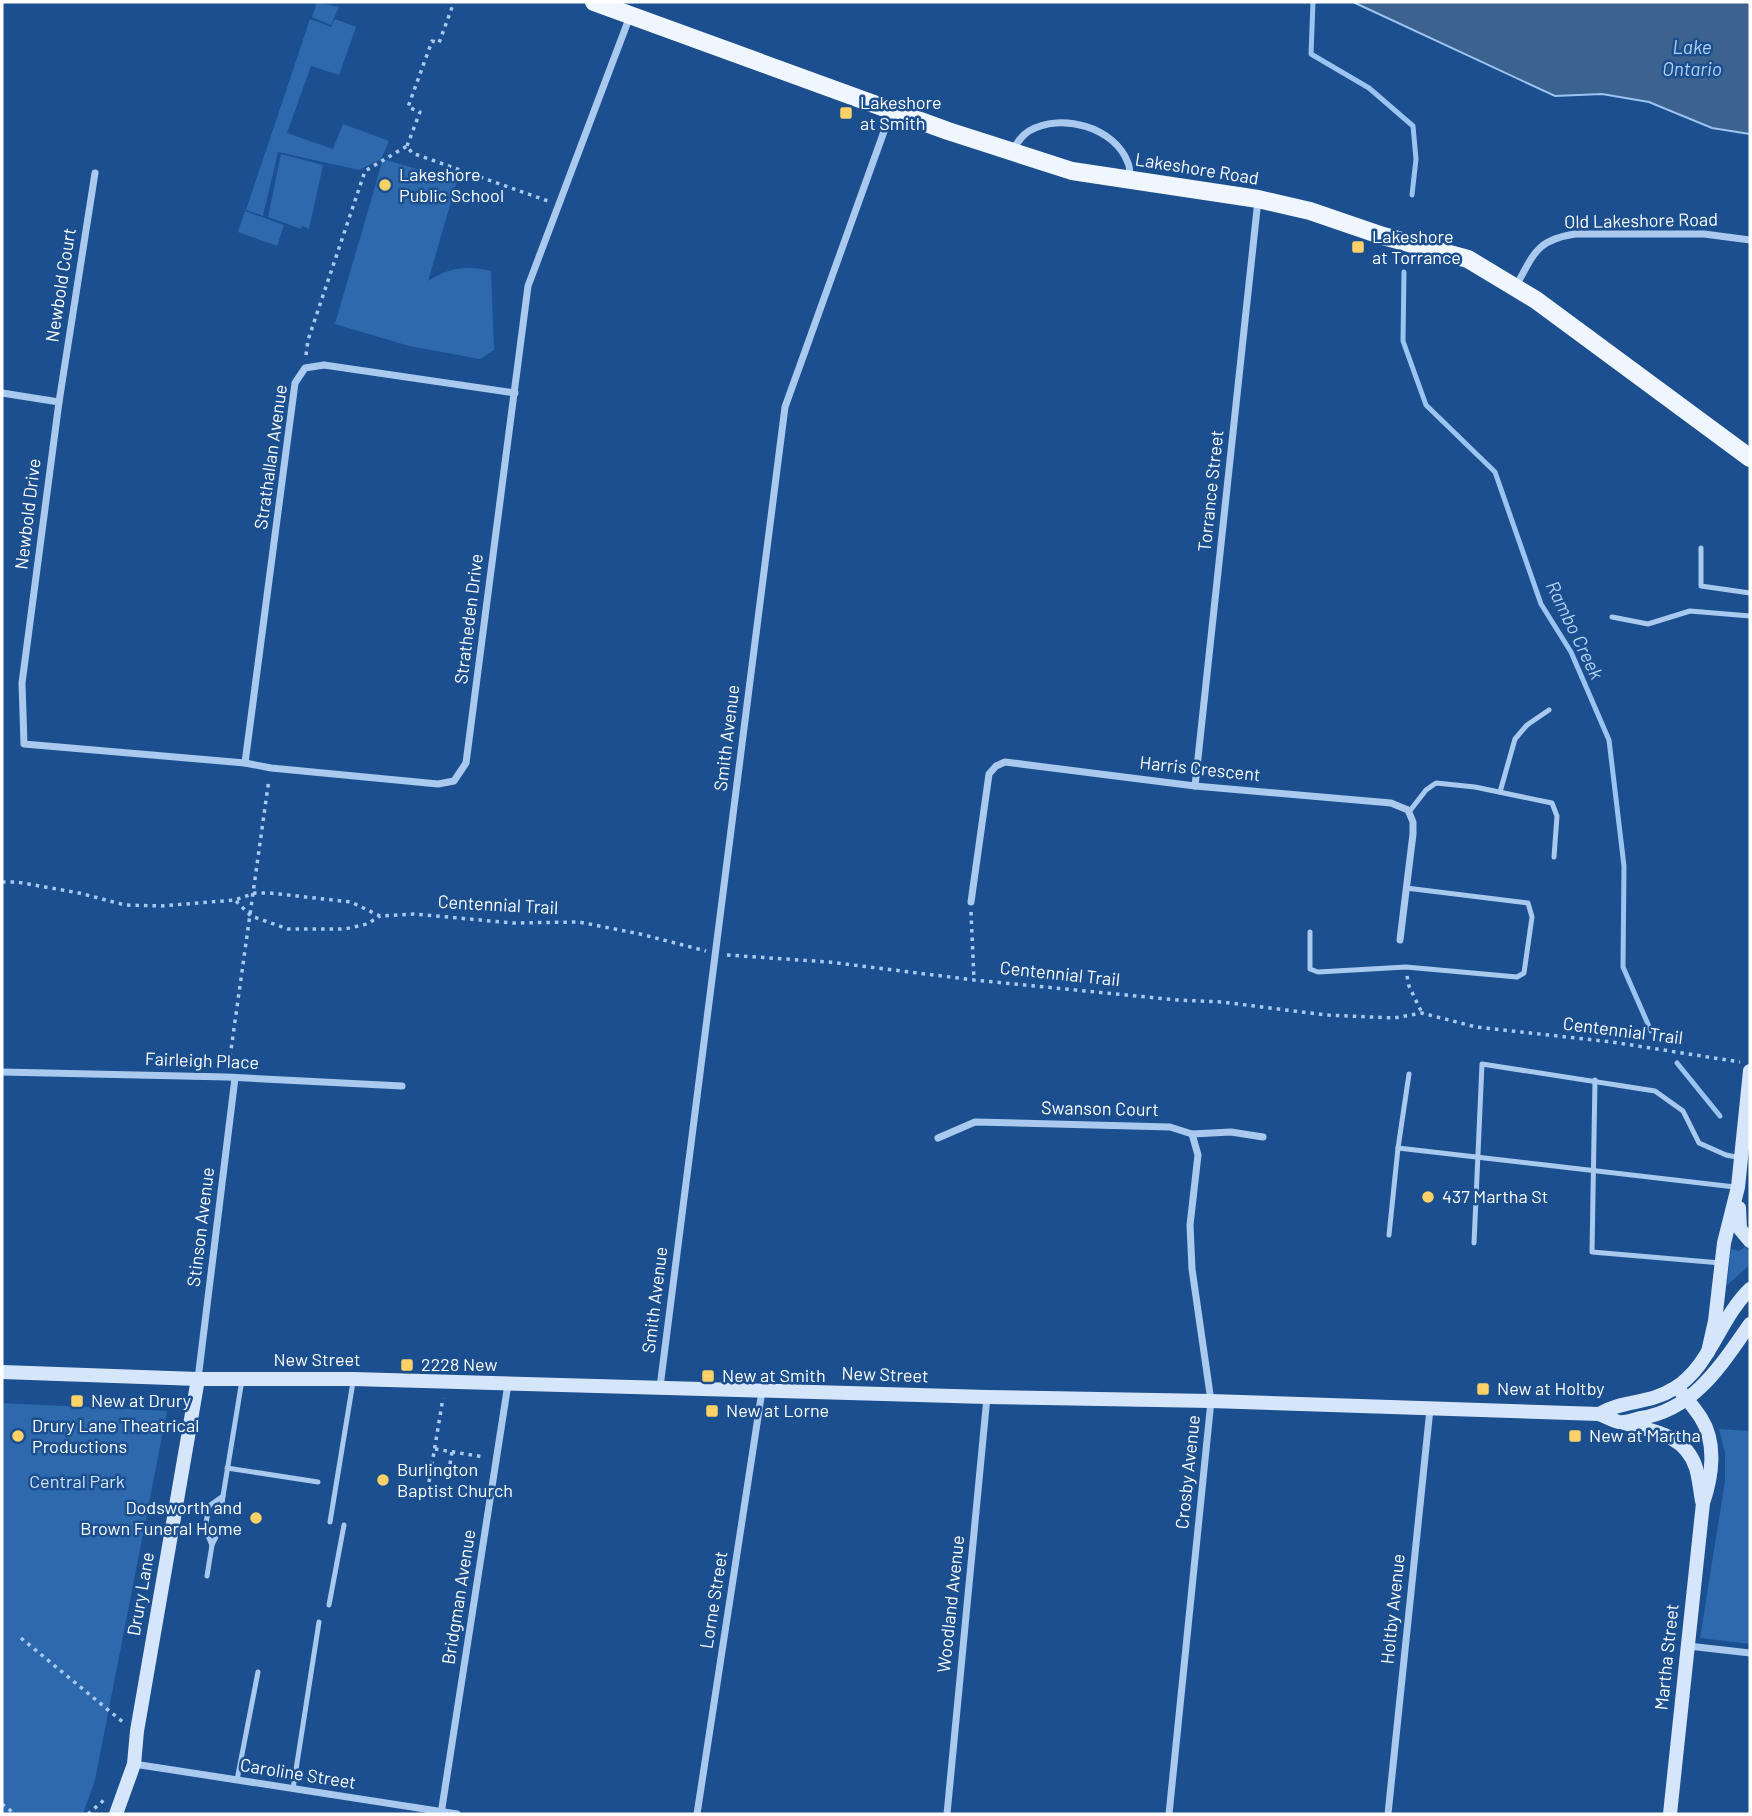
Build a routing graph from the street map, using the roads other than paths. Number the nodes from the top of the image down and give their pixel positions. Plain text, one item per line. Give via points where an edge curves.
1 (594, 2) edge
2 (631, 16) junction
3 (892, 109) junction
4 (1011, 153) junction
5 (95, 173) dead end
6 (1130, 180) junction
7 (1258, 199) junction
8 (1750, 240) edge
9 (1516, 287) junction
10 (2, 393) edge
11 (515, 393) junction
12 (59, 402) junction
13 (1750, 458) edge
14 (1701, 548) dead end
15 (1750, 593) edge
16 (1750, 616) edge
17 (1612, 617) dead end
18 (1549, 710) dead end
19 (23, 714) joint
20 (244, 763) junction
21 (1195, 786) junction
22 (1500, 792) junction
23 (1409, 812) junction
24 (1554, 857) dead end
25 (1406, 888) junction
26 (971, 902) road end
27 (1310, 932) dead end
28 (1400, 940) dead end
29 (1744, 1066) edge
30 (2, 1072) edge
31 (1409, 1074) dead end
32 (235, 1078) junction
33 (1595, 1080) junction
34 (402, 1086) dead end
35 (1192, 1134) junction
36 (1263, 1137) dead end
37 (938, 1138) dead end
38 (1398, 1149) junction
39 (1742, 1151) junction
40 (1477, 1158) junction
41 (1595, 1171) junction
42 (1738, 1187) junction
43 (1389, 1235) dead end
44 (1750, 1241) edge
45 (1474, 1243) dead end
46 (1722, 1263) junction
47 (1750, 1289) edge
48 (1750, 1324) edge
49 (1708, 1352) junction
50 (2, 1372) edge
51 (242, 1379) junction
52 (354, 1379) junction
53 (198, 1380) junction
54 (508, 1384) junction
55 (660, 1387) junction
56 (1677, 1387) junction
57 (762, 1390) junction
58 (988, 1397) junction
59 (1687, 1400) junction
60 (1211, 1401) junction
61 (1430, 1408) junction
62 (1599, 1413) junction
63 (1620, 1422) junction
64 (228, 1468) junction
65 (318, 1482) dead end
66 (223, 1496) junction
67 (1703, 1503) junction
68 (221, 1513) dead end
69 (330, 1522) dead end
70 (344, 1525) dead end
71 (220, 1529) dead end
72 (212, 1545) junction
73 (207, 1576) dead end
74 (329, 1605) dead end
75 (319, 1622) dead end
76 (1688, 1646) junction
77 (1750, 1653) edge
78 (258, 1672) dead end
79 (134, 1764) junction
80 (237, 1780) junction
81 (293, 1789) junction
82 (441, 1813) edge
83 (116, 1814) edge
84 (457, 1814) edge
85 (696, 1814) edge
86 (947, 1814) edge
87 (1170, 1814) edge
88 (1388, 1814) edge
89 (1670, 1814) edge

1 - 2 main road, Lakeshore Road
2 - 3 main road, Lakeshore Road
2 - 11 street, Stratheden Drive via 528,286
3 - 4 main road, Lakeshore Road
3 - 55 street, Smith Avenue via 785,407
4 - 6 main road, Lakeshore Road via 1072,171
4 - 6 street via 1031,129 1068,123 1086,127 1116,144 1129,163
5 - 12 street, Newbold Court
6 - 7 main road, Lakeshore Road
7 - 9 main road, Lakeshore Road via 1468,259
7 - 21 street, Torrance Street
8 - 9 street, Old Lakeshore Road via 1704,234 1555,237 1536,249
9 - 13 main road, Lakeshore Road
10 - 12 street
11 - 20 street, Stratheden Drive via 466,763 454,781 438,784
11 - 20 street, Strathallan Avenue via 324,365 305,368 295,383
12 - 19 street, Newbold Drive via 22,683
14 - 15 lane via 1701,586
16 - 17 lane via 1690,611 1648,624
18 - 22 lane via 1515,739
19 - 20 street, Stratheden Drive via 24,744
21 - 23 street, Harris Crescent via 1391,803
21 - 26 street, Harris Crescent via 1005,762 996,766 986,785
22 - 23 lane via 1436,783
22 - 24 lane via 1552,803 1557,816
23 - 25 street via 1413,834
25 - 27 lane via 1528,903 1532,917 1524,973 1517,977 1406,967 1318,972 1310,969
25 - 28 street
29 - 39 main road via 1747,1101
30 - 32 street, Fairleigh Place
31 - 38 lane
32 - 34 street, Fairleigh Place
32 - 53 street, Stinson Avenue
33 - 39 lane via 1655,1091 1682,1111 1699,1143 1726,1154
33 - 40 lane via 1482,1064
33 - 41 lane
35 - 36 street, Swanson Court via 1231,1132
35 - 37 street, Swanson Court via 1170,1126 975,1122
35 - 60 street, Crosby Avenue via 1198,1155 1190,1225 1192,1269
38 - 40 lane
38 - 43 lane
39 - 42 main road
40 - 41 lane
40 - 45 lane
41 - 42 lane
41 - 46 lane via 1592,1252
42 - 44 main road via 1740,1229
42 - 46 main road
46 - 49 main road
47 - 49 main road via 1730,1312
48 - 59 main road via 1712,1376
49 - 56 main road
50 - 53 main road, New Street
51 - 52 main road, New Street
51 - 53 main road, New Street
51 - 64 lane
52 - 54 main road, New Street
52 - 69 lane
53 - 79 main road, Drury Lane
54 - 55 main road, New Street
54 - 82 street, Bridgman Avenue
55 - 57 main road, New Street
56 - 59 main road
56 - 62 main road, New Street
57 - 58 main road, New Street
57 - 85 street, Lorne Street
58 - 60 main road, New Street
58 - 86 street, Woodland Avenue
59 - 63 main road via 1649,1417
59 - 67 main road via 1705,1426 1711,1454 1711,1482
60 - 61 main road, New Street
60 - 87 street, Crosby Avenue
61 - 62 main road, New Street
61 - 88 street, Holtby Avenue
62 - 63 main road, New Street
63 - 67 main road, New Street via 1681,1443 1696,1469
64 - 65 lane
64 - 66 lane
66 - 68 lane
66 - 72 lane via 209,1506 205,1529
67 - 76 main road, Martha Street
70 - 74 lane
71 - 72 lane
72 - 73 lane
75 - 81 lane
76 - 77 street
76 - 89 main road, Martha Street
78 - 80 lane
79 - 80 street, Caroline Street
79 - 83 main road, Drury Lane
80 - 81 street, Caroline Street
81 - 82 street, Caroline Street
82 - 84 street, Caroline Street

